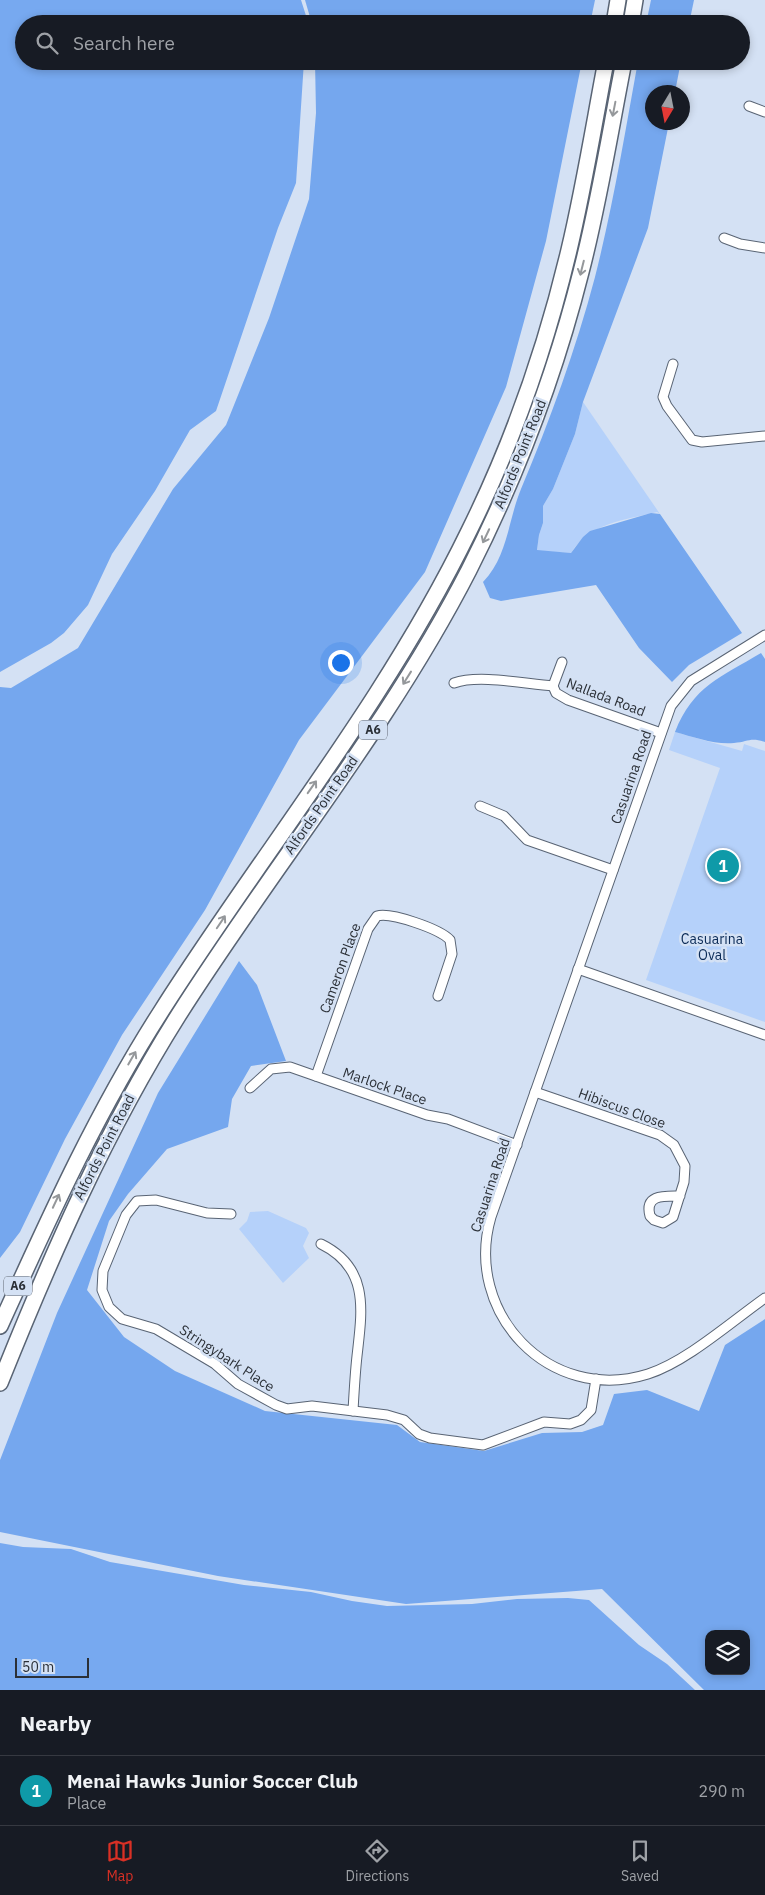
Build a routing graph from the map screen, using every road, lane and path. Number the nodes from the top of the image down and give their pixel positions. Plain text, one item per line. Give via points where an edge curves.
1 (618, 0) edge
2 (636, 0) edge
3 (616, 15) edge
4 (633, 15) edge
5 (604, 70) edge
6 (622, 70) edge
7 (749, 106) dead end
8 (765, 112) edge
9 (724, 238) dead end
10 (765, 248) edge
11 (673, 364) dead end
12 (765, 436) edge
13 (765, 635) edge
14 (562, 662) dead end
15 (454, 684) dead end
16 (552, 686) junction
17 (661, 733) junction
18 (480, 806) dead end
19 (613, 870) junction
20 (578, 969) junction
21 (438, 996) dead end
22 (765, 1035) edge
23 (316, 1076) junction
24 (250, 1088) dead end
25 (535, 1092) junction
26 (516, 1145) junction
27 (680, 1196) dead end
28 (231, 1214) dead end
29 (321, 1244) dead end
30 (765, 1298) edge
31 (0, 1326) edge
32 (596, 1379) junction
33 (0, 1383) edge
34 (353, 1411) junction

1 - 3 highway
2 - 4 highway
31 -> 5 highway, Alfords Point Road / A6 via 70,1173 143,1039 395,666 471,527 511,435 547,332 573,232
6 -> 33 highway, Alfords Point Road / A6 via 594,220 571,309 540,408 484,540 440,625 397,694 198,985 142,1075 76,1203
7 - 8 street
9 - 10 street
11 - 12 street via 663,397 692,440 702,442
13 - 17 street, Casuarina Road via 686,686 671,706
14 - 16 street
15 - 16 street, Nallada Road via 466,680
16 - 17 street, Nallada Road via 556,693 568,700
17 - 19 street, Casuarina Road
18 - 19 street via 504,816 527,840
19 - 20 street, Casuarina Road
20 - 22 street
20 - 25 street, Casuarina Road
21 - 23 street, Cameron Place via 452,954 450,940 393,916 377,916 368,929
23 - 24 street, Marlock Place via 290,1067 278,1067 264,1073
23 - 26 street, Marlock Place
25 - 26 street, Casuarina Road
25 - 27 street, Hibiscus Close via 667,1139 685,1166
26 - 32 street, Casuarina Road via 487,1236 486,1268 490,1290 505,1323 532,1353 565,1371
28 - 34 street, Stringybark Place via 207,1214 156,1200 133,1204 103,1271 101,1284 106,1302 122,1319 156,1329 222,1368 238,1384 276,1405 292,1409 312,1406
29 - 34 street via 339,1255 349,1267 360,1295 362,1323
30 - 32 street, Casuarina Road via 659,1370 634,1378
32 - 34 street, Stringybark Place via 591,1410 581,1420 570,1424 544,1422 488,1444 430,1438 399,1417

